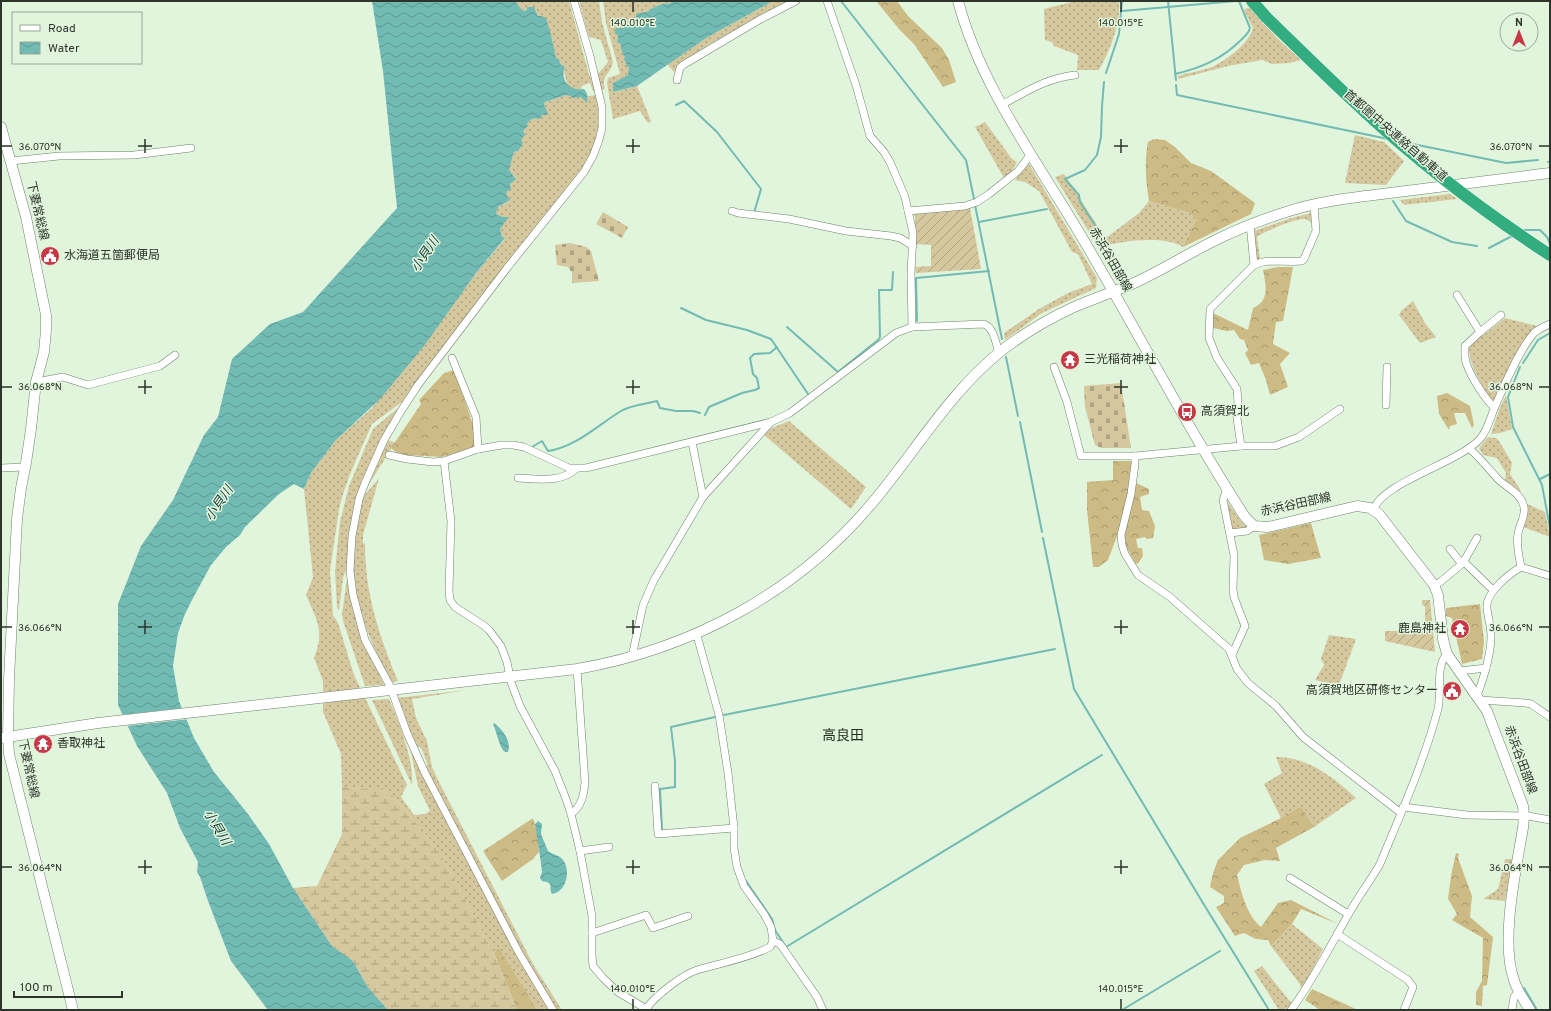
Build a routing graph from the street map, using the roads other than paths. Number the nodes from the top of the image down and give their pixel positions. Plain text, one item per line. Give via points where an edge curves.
1 (574, 1) edge
2 (796, 1) edge
3 (827, 1) edge
4 (958, 1) edge
5 (1252, 1) edge
6 (1075, 75) dead end
7 (677, 80) dead end
8 (1001, 105) junction
9 (1, 127) edge
10 (192, 148) dead end
11 (1031, 154) junction
12 (7, 157) edge
13 (1550, 173) edge
14 (1314, 205) junction
15 (732, 211) dead end
16 (908, 211) junction
17 (1250, 224) junction
18 (912, 246) junction
19 (1550, 255) edge
20 (1254, 265) junction
21 (1114, 291) junction
22 (1457, 296) dead end
23 (1501, 315) dead end
24 (1550, 324) edge
25 (912, 327) junction
26 (1480, 332) junction
27 (1000, 353) junction
28 (174, 355) dead end
29 (452, 358) dead end
30 (1054, 367) dead end
31 (1387, 367) dead end
32 (36, 382) junction
33 (1386, 406) dead end
34 (1494, 407) junction
35 (1340, 409) dead end
36 (772, 422) junction
37 (692, 442) junction
38 (1240, 446) junction
39 (1470, 448) junction
40 (478, 449) junction
41 (1204, 450) junction
42 (389, 455) dead end
43 (1135, 456) junction
44 (444, 461) junction
45 (25, 467) junction
46 (1, 468) edge
47 (576, 469) junction
48 (518, 478) dead end
49 (1227, 488) junction
50 (703, 497) junction
51 (1374, 510) junction
52 (1254, 526) junction
53 (1230, 533) junction
54 (1477, 538) dead end
55 (1450, 549) dead end
56 (1462, 562) junction
57 (1521, 567) junction
58 (1550, 576) edge
59 (1434, 585) junction
60 (1493, 590) junction
61 (695, 635) junction
62 (1232, 654) junction
63 (1447, 654) junction
64 (633, 657) junction
65 (1486, 668) junction
66 (577, 669) junction
67 (1460, 672) junction
68 (510, 677) junction
69 (388, 691) junction
70 (1479, 698) junction
71 (1550, 717) edge
72 (4, 737) edge
73 (656, 786) dead end
74 (1402, 810) junction
75 (571, 814) junction
76 (1524, 816) junction
77 (1550, 820) edge
78 (734, 828) junction
79 (610, 848) dead end
80 (580, 851) junction
81 (1290, 878) dead end
82 (1348, 914) junction
83 (688, 916) dead end
84 (592, 933) junction
85 (1337, 934) junction
86 (773, 941) junction
87 (1519, 992) junction
88 (73, 1010) edge
89 (553, 1010) edge
90 (647, 1010) edge
91 (823, 1010) edge
92 (1291, 1010) edge
93 (1404, 1010) edge
94 (1512, 1010) edge
95 (1530, 1010) edge

1 - 69 street via 602,107 602,128 593,156 584,172 418,385 384,440 359,499 352,536 350,571 353,595 365,640
2 - 7 street via 683,65 678,71
3 - 16 street via 856,84 870,136 890,162 905,197
4 - 8 main road, 赤浜谷田部線 via 975,50
5 - 19 highway, 首都圏中央連絡自動車道, bridge via 1358,106 1418,158
6 - 8 street via 1049,80
8 - 11 main road, 赤浜谷田部線
9 - 12 main road, 下妻常総線
10 - 12 street via 134,155
11 - 16 street via 1018,171 977,202 965,206
11 - 21 main road, 赤浜谷田部線
12 - 32 main road, 下妻常総線 via 26,218 46,315 44,352
13 - 14 main road
14 - 17 main road
14 - 20 street via 1316,231 1302,261
15 - 18 street via 846,231 891,236 900,238
16 - 18 street via 913,233
17 - 20 street
17 - 21 main road
18 - 25 street
20 - 38 street via 1210,309 1209,317 1209,338 1217,358 1237,389 1236,411
21 - 27 main road via 1045,322
21 - 41 main road, 赤浜谷田部線
22 - 26 street
23 - 26 street
24 - 34 street via 1534,334 1526,345
25 - 27 street via 988,325
25 - 36 street via 896,333 790,413
26 - 34 street via 1465,346 1465,357 1473,378
27 - 61 main road via 969,381 872,503 842,536 801,572 754,605
28 - 32 street via 160,366 88,385 63,377
29 - 40 street via 476,417
30 - 43 street via 1067,402 1081,456
31 - 33 street
32 - 45 main road, 下妻常総線
34 - 39 street via 1483,435
35 - 38 street via 1299,437 1286,442 1275,446
36 - 37 street
36 - 50 street
37 - 47 street
37 - 50 street
38 - 41 street
39 - 51 street via 1382,497
39 - 57 street via 1498,479 1516,493 1522,503 1524,513 1517,539
40 - 44 street
40 - 47 street via 518,445
41 - 43 street
41 - 49 main road, 赤浜谷田部線
42 - 44 street via 433,462
43 - 62 street via 1132,488 1121,535 1125,554 1138,575 1170,597
44 - 68 street via 451,521 450,600 455,607 486,628 497,640 505,654
45 - 46 street
45 - 72 main road, 下妻常総線 via 17,519
47 - 48 street via 569,475 551,479
49 - 52 main road, 赤浜谷田部線 via 1245,517
49 - 53 street via 1223,500
50 - 64 street via 654,580 644,605
51 - 52 main road, 赤浜谷田部線 via 1357,506 1268,527
51 - 59 main road, 赤浜谷田部線
52 - 53 street via 1247,531
53 - 62 street via 1234,554 1234,593 1245,626
54 - 56 street
55 - 56 street
56 - 59 street
56 - 60 street
57 - 58 street
57 - 60 street
59 - 63 main road, 赤浜谷田部線
60 - 65 street via 1486,607 1491,636
61 - 64 main road
61 - 78 street via 719,714
62 - 74 street via 1237,669 1248,683 1276,706 1303,738
63 - 67 main road, 赤浜谷田部線
63 - 74 street via 1441,661 1440,695 1435,718
64 - 66 main road
65 - 67 street
65 - 70 street
66 - 68 main road
66 - 75 street via 586,782 579,806
67 - 70 main road, 赤浜谷田部線
68 - 69 main road
68 - 75 street via 520,706 555,771
69 - 72 main road via 110,722
69 - 89 street via 425,773 519,953
70 - 71 street via 1531,704
70 - 76 main road, 赤浜谷田部線 via 1494,728 1523,806
72 - 88 main road, 下妻常総線
73 - 78 street via 658,834
74 - 76 street
74 - 82 street via 1372,880
75 - 80 street
76 - 77 street
76 - 87 main road, 赤浜谷田部線 via 1509,933 1510,966
78 - 86 street via 734,848 741,881 768,921
79 - 80 street
80 - 84 street via 592,916
81 - 82 street
82 - 85 street
83 - 84 street via 653,928 646,915
84 - 90 street via 592,961 596,971 618,992
85 - 92 street
85 - 93 street via 1408,980 1413,987
86 - 90 street via 768,948 750,956 695,971 660,992
86 - 91 street via 780,944 817,997
87 - 94 street via 1514,997
87 - 95 main road, 赤浜谷田部線

